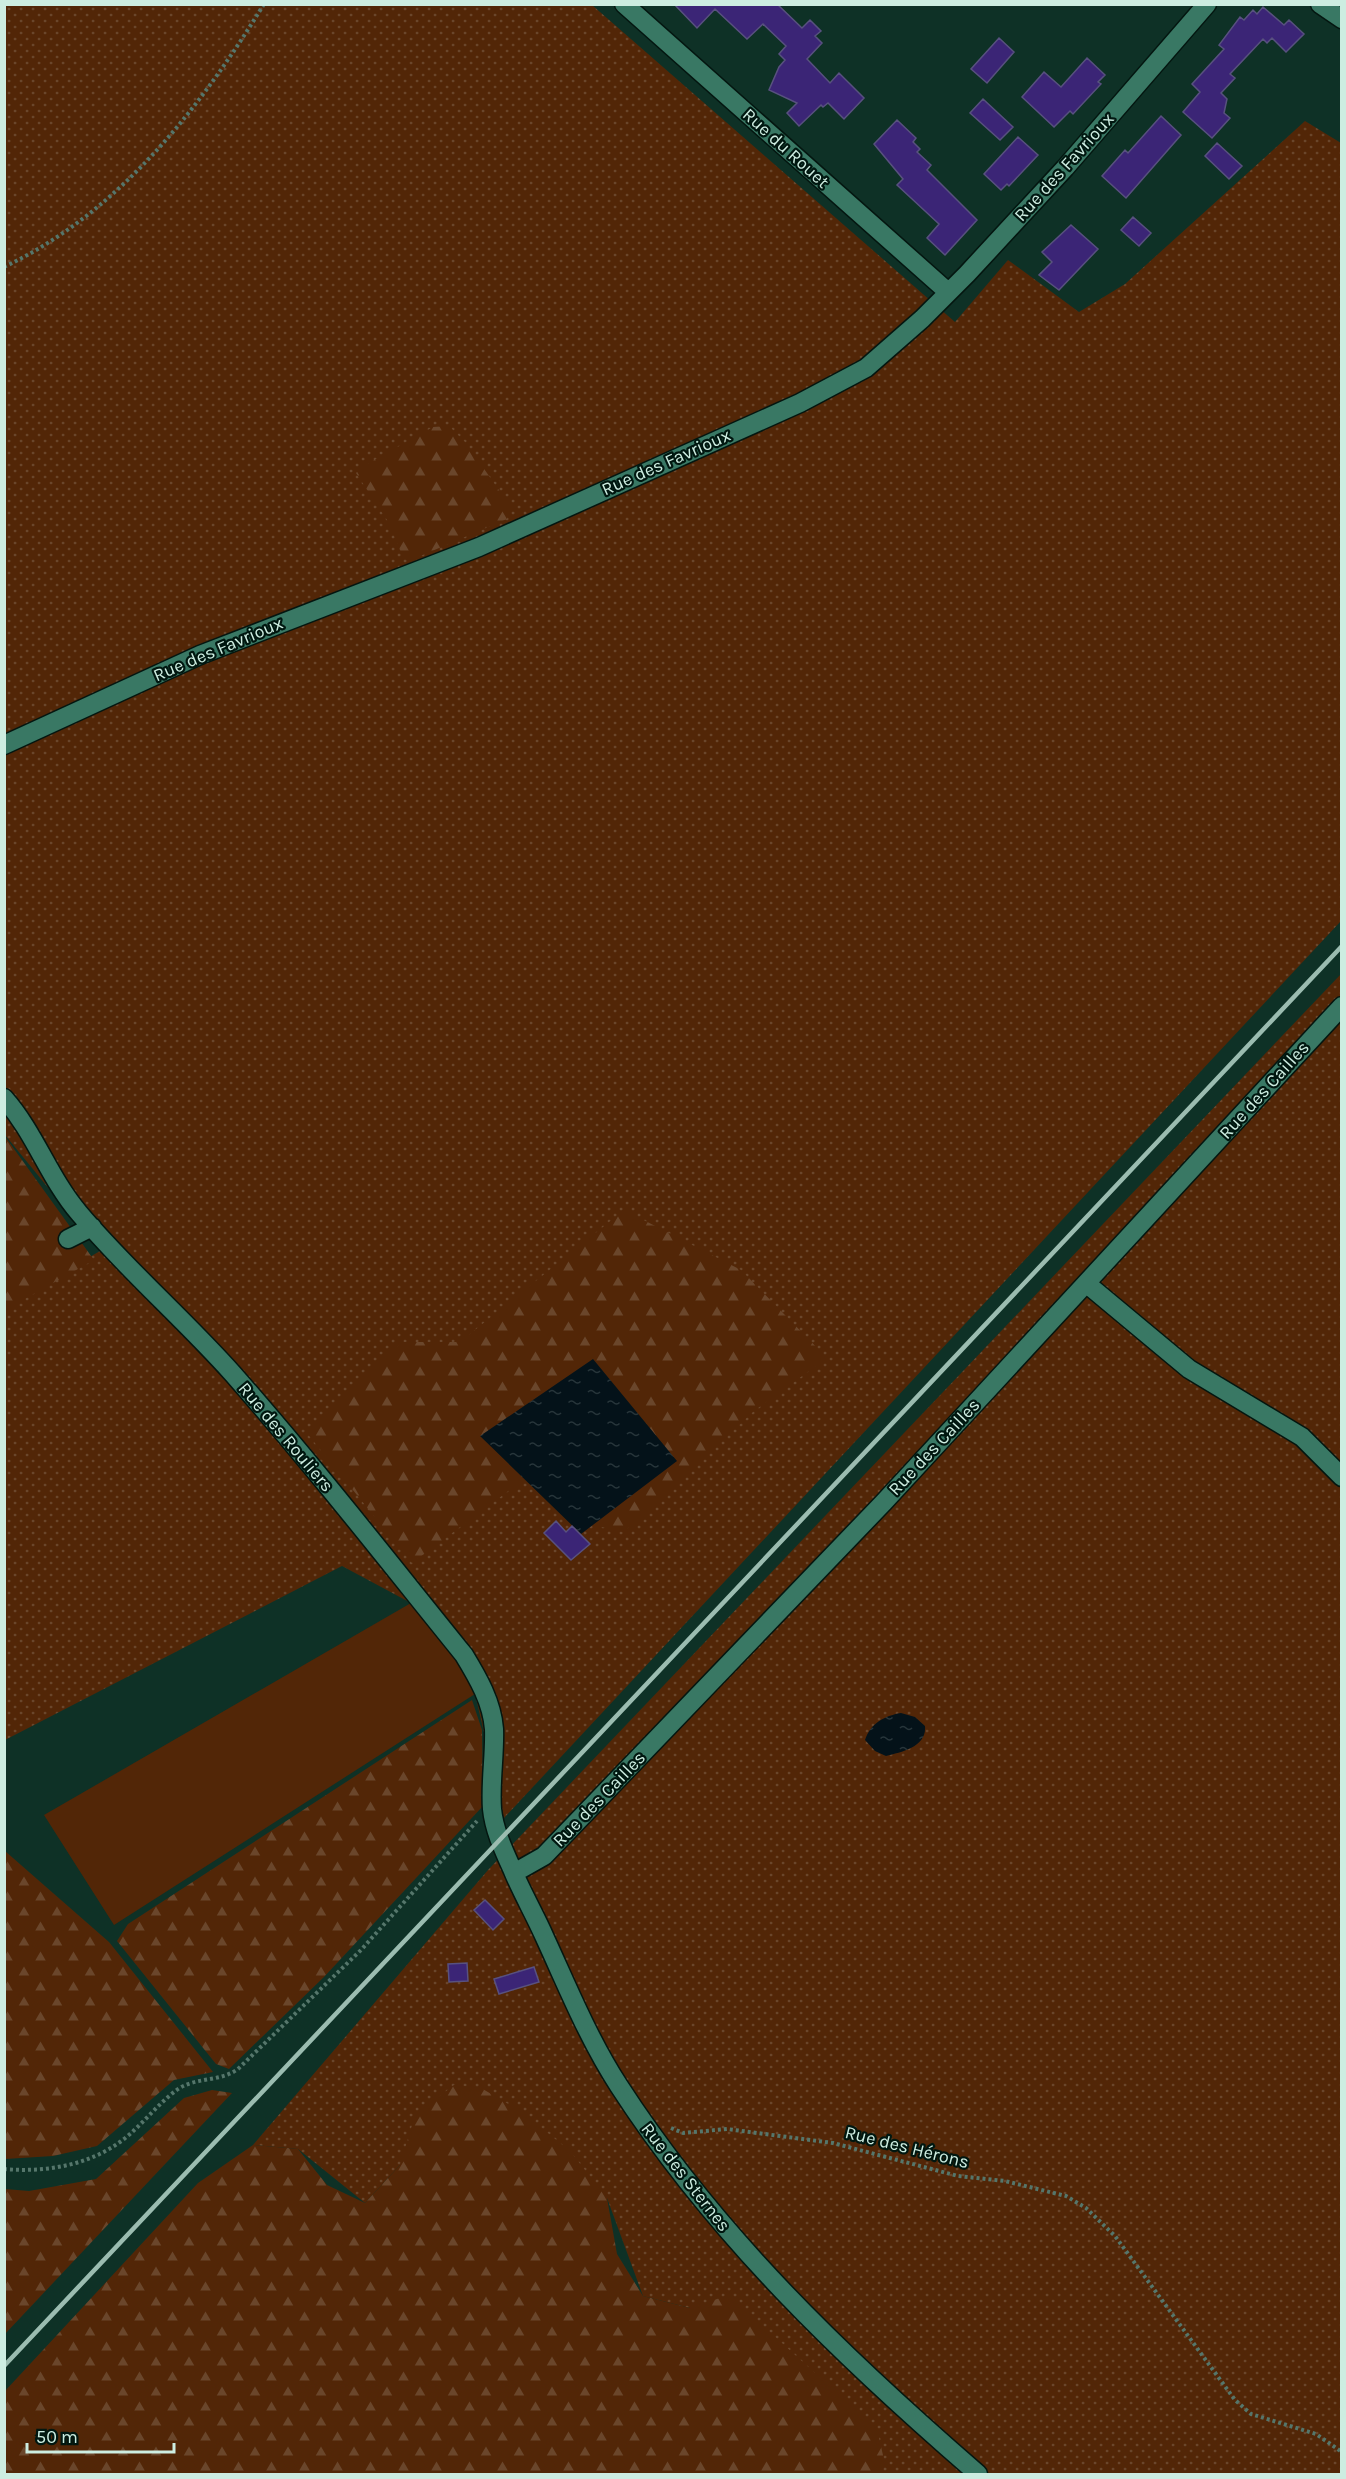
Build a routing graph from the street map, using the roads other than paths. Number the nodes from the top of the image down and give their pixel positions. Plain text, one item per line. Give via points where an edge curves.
1 (624, 4) edge
2 (1207, 4) edge
3 (1320, 4) edge
4 (1341, 19) edge
5 (948, 292) junction
6 (4, 745) edge
7 (1341, 1006) edge
8 (4, 1098) edge
9 (92, 1227) junction
10 (68, 1239) dead end
11 (1087, 1284) junction
12 (1341, 1477) edge
13 (492, 1810) joint
14 (514, 1873) junction
15 (978, 2475) edge

1 - 5 street, Rue du Rouet
2 - 5 street, Rue des Favrioux via 1065,168
3 - 4 street
5 - 6 street, Rue des Favrioux via 866,368 800,403 479,547 200,655
7 - 11 street, Rue des Cailles
8 - 9 street, Rue des Rouliers via 50,1172
9 - 10 street
9 - 13 street, Rue des Rouliers via 239,1381 464,1655 486,1696 494,1727
11 - 12 street via 1189,1369 1302,1437
11 - 14 street, Rue des Cailles via 544,1856
13 - 14 street, Rue des Sternes
14 - 15 street, Rue des Sternes via 586,2028 654,2138 780,2290

